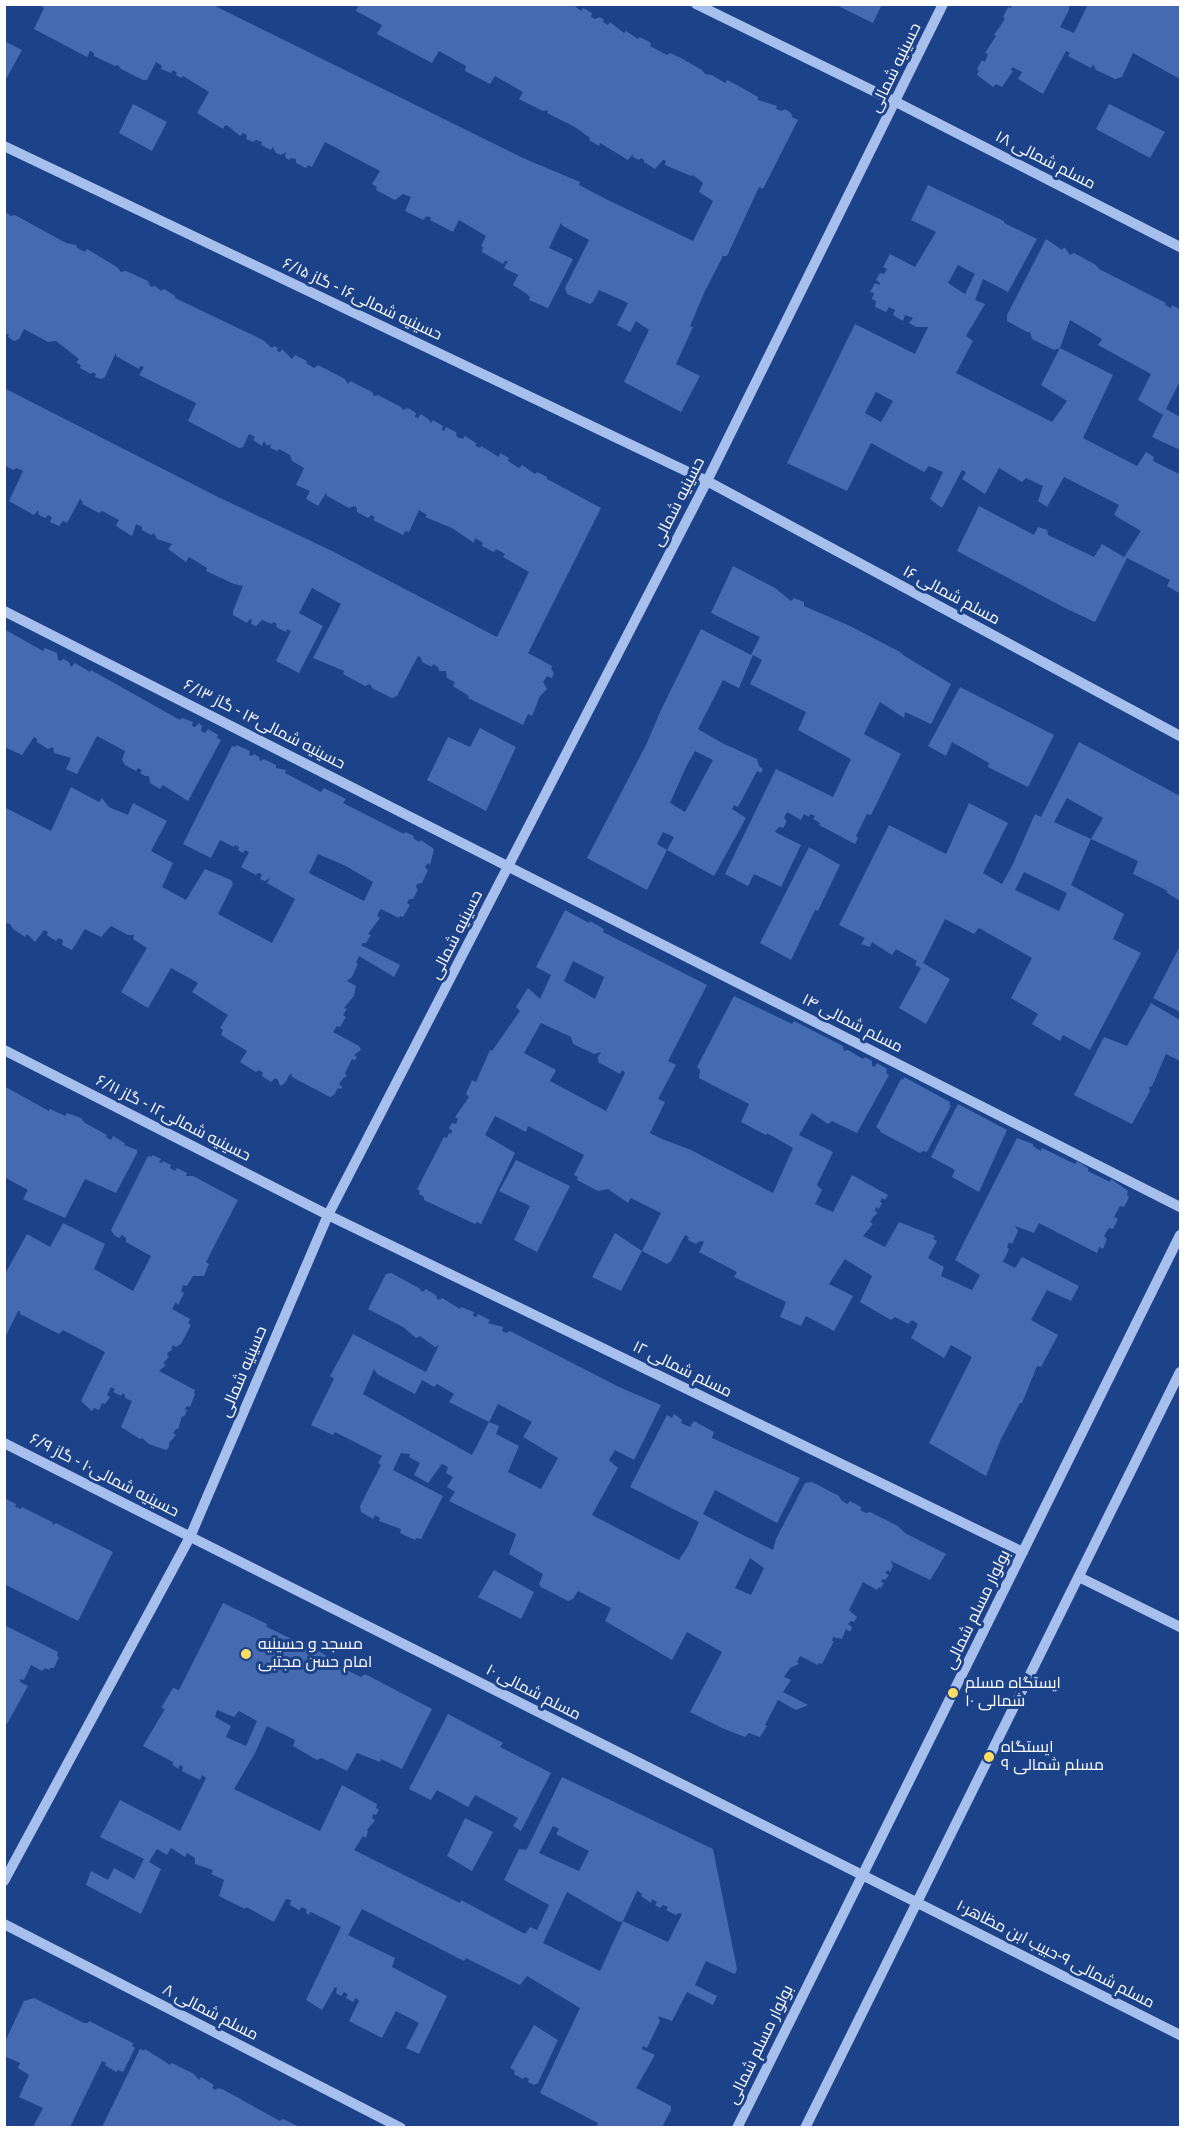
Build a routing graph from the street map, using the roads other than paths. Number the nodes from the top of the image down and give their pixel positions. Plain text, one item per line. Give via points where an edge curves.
1 (696, 4) edge
2 (943, 4) edge
3 (896, 102) junction
4 (4, 146) edge
5 (1180, 247) edge
6 (707, 482) junction
7 (4, 611) edge
8 (1180, 736) edge
9 (509, 867) junction
10 (4, 1050) edge
11 (1180, 1207) edge
12 (328, 1215) junction
13 (1180, 1235) edge
14 (1180, 1372) edge
15 (4, 1443) edge
16 (190, 1537) junction
17 (1023, 1552) junction
18 (1079, 1577) junction
19 (1180, 1627) edge
20 (862, 1876) junction
21 (4, 1881) edge
22 (916, 1902) junction
23 (4, 1924) edge
24 (1180, 2035) edge
25 (401, 2127) edge
26 (737, 2127) edge
27 (805, 2127) edge

1 - 3 street, مسلم شمالی ۱۸
2 - 3 street, حسینیه شمالی
3 - 5 street, مسلم شمالی ۱۸
3 - 6 street, حسینیه شمالی
4 - 6 street, حسینیه شمالی۱۶ - گاز ۶/۱۵
6 - 8 street, مسلم شمالی ۱۶
6 - 9 street, حسینیه شمالی
7 - 9 street, حسینیه شمالی۱۴ - گاز ۶/۱۳
9 - 11 street, مسلم شمالی ۱۴
9 - 12 street, حسینیه شمالی
10 - 12 street, حسینیه شمالی۱۲ - گاز ۶/۱۱
12 - 16 street, حسینیه شمالی
12 - 17 street, مسلم شمالی ۱۲
13 - 17 street, بولوار مسلم شمالی
14 - 18 street
15 - 16 street, حسینیه شمالی۱۰ - گاز ۶/۹
16 - 20 street, مسلم شمالی ۱۰
16 - 21 street, حسینیه شمالی
17 - 20 street, بولوار مسلم شمالی
18 - 19 street
18 - 22 street
20 - 22 street, مسلم شمالی ۱۰
20 - 26 street, بولوار مسلم شمالی
22 - 24 street, مسلم شمالی ۹-حبیب ابن مظاهر۱۰
22 - 27 street
23 - 25 street, مسلم شمالی ۸

